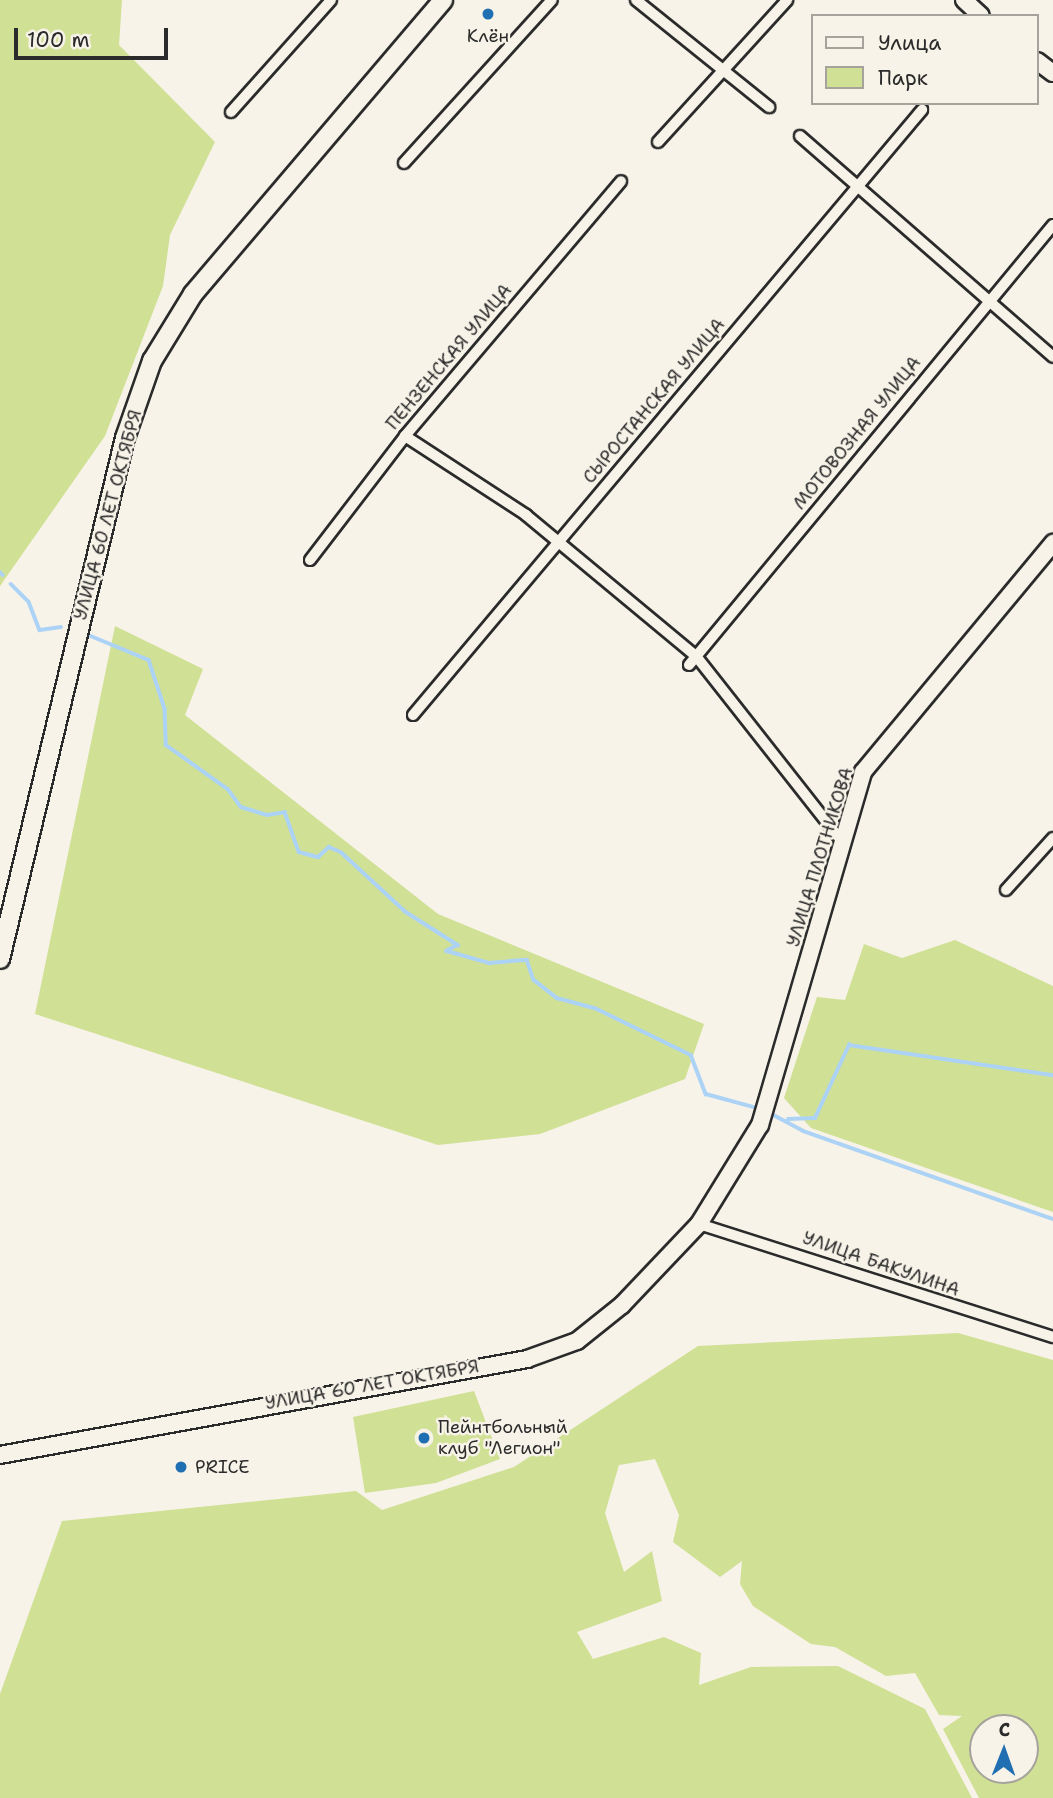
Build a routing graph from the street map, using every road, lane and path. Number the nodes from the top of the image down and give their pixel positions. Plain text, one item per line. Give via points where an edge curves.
1 (331, 0) edge
2 (443, 0) edge
3 (552, 0) edge
4 (636, 0) edge
5 (787, 0) edge
6 (964, 0) edge
7 (979, 14) edge
8 (722, 73) junction
9 (769, 107) dead end
10 (922, 110) dead end
11 (231, 112) dead end
12 (800, 136) dead end
13 (658, 142) dead end
14 (404, 163) dead end
15 (621, 181) dead end
16 (859, 186) junction
17 (1053, 225) edge
18 (989, 300) junction
19 (1053, 357) edge
20 (405, 436) junction
21 (556, 543) junction
22 (1053, 543) edge
23 (310, 560) dead end
24 (693, 660) junction
25 (413, 716) dead end
26 (1053, 838) edge
27 (844, 844) junction
28 (1006, 890) dead end
29 (0, 959) edge
30 (699, 1224) junction
31 (1053, 1337) edge
32 (0, 1455) edge

1 - 11 street
2 - 29 main road, УЛИЦА 60 ЛЕТ ОКТЯБРЯ via 193,295 152,361 125,438
3 - 14 street
4 - 8 street
5 - 8 street
6 - 7 street
8 - 9 street
8 - 13 street
10 - 16 street, СЫРОСТАНСКАЯ УЛИЦА
12 - 16 street
15 - 20 street, ПЕНЗЕНСКАЯ УЛИЦА
16 - 18 street
16 - 21 street, СЫРОСТАНСКАЯ УЛИЦА
17 - 18 street, МОТОВОЗНАЯ УЛИЦА
18 - 19 street
18 - 24 street, МОТОВОЗНАЯ УЛИЦА
20 - 21 street via 526,515
20 - 23 street, ПЕНЗЕНСКАЯ УЛИЦА
21 - 24 street
21 - 25 street, СЫРОСТАНСКАЯ УЛИЦА
22 - 27 street, УЛИЦА ПЛОТНИКОВА via 863,772
24 - 27 street
26 - 28 street
27 - 30 street, УЛИЦА ПЛОТНИКОВА via 760,1125
30 - 31 street, УЛИЦА БАКУЛИНА
30 - 32 street, УЛИЦА 60 ЛЕТ ОКТЯБРЯ via 622,1305 577,1341 527,1359

